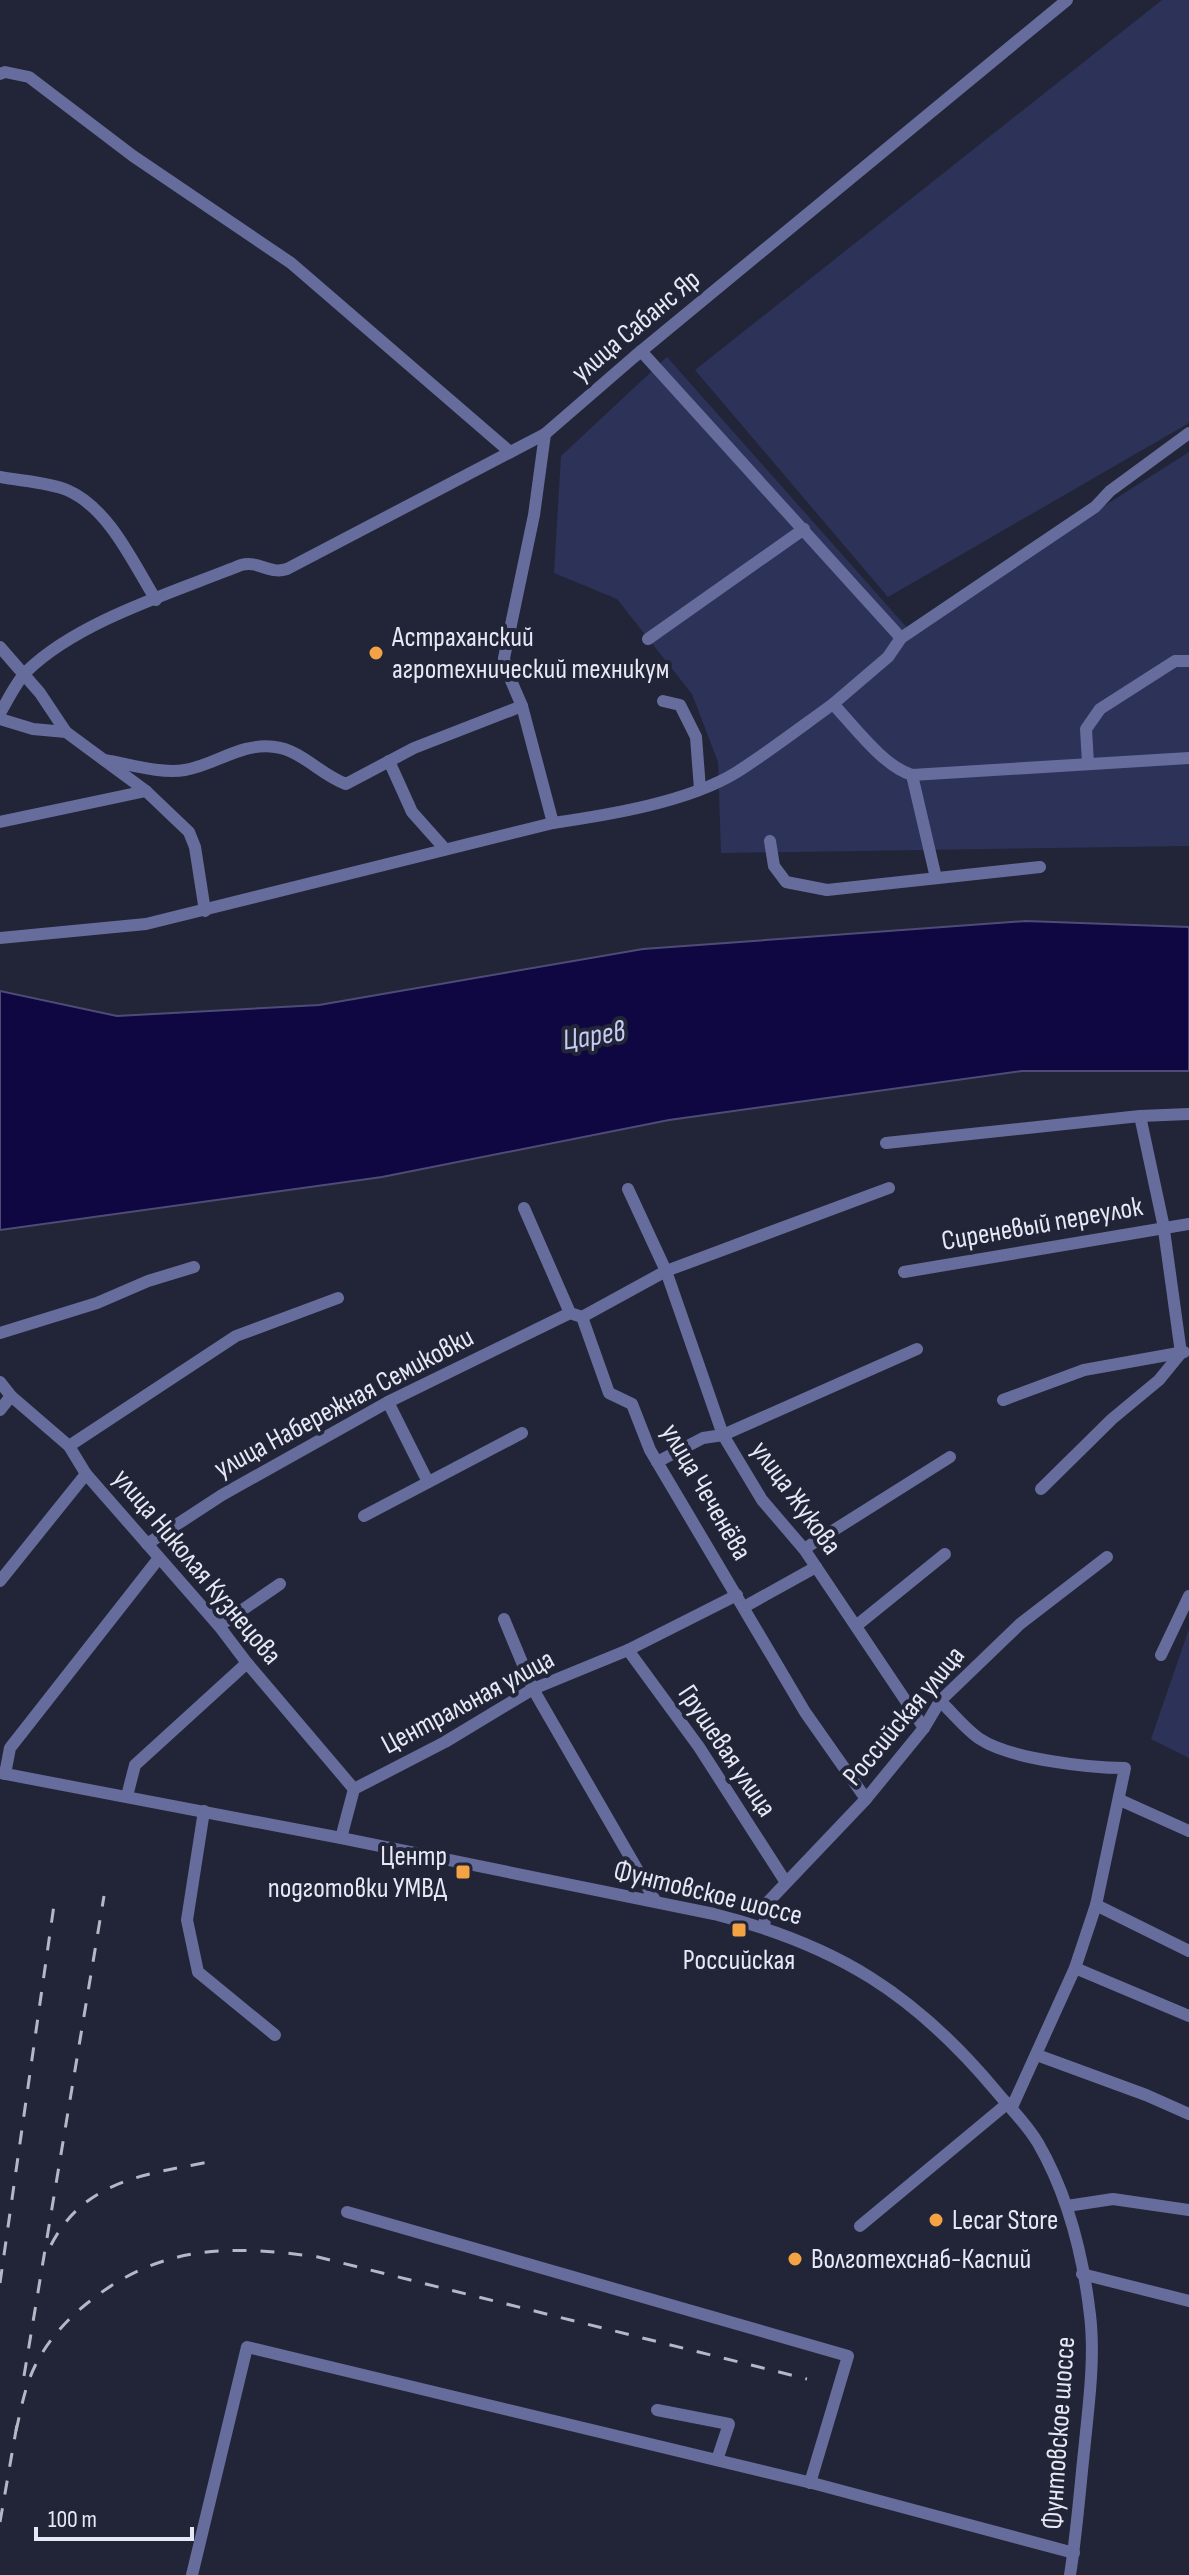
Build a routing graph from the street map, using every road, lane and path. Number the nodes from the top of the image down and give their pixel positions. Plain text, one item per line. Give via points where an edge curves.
1 (1067, 0) edge
2 (0, 74) edge
3 (641, 351) junction
4 (1189, 433) edge
5 (545, 434) junction
6 (510, 452) junction
7 (0, 477) edge
8 (804, 529) junction
9 (156, 600) junction
10 (901, 638) junction
11 (648, 639) dead end
12 (0, 647) edge
13 (1189, 661) edge
14 (24, 674) junction
15 (663, 701) dead end
16 (833, 704) junction
17 (522, 706) junction
18 (0, 713) edge
19 (0, 719) edge
20 (66, 732) junction
21 (1189, 758) edge
22 (104, 760) junction
23 (389, 761) junction
24 (1088, 763) junction
25 (912, 775) junction
26 (700, 789) junction
27 (146, 791) junction
28 (0, 822) edge
29 (553, 823) junction
30 (770, 841) dead end
31 (445, 849) junction
32 (1040, 867) dead end
33 (936, 878) junction
34 (205, 911) junction
35 (0, 938) edge
36 (1189, 1114) edge
37 (1140, 1116) junction
38 (886, 1143) dead end
39 (889, 1188) dead end
40 (628, 1189) dead end
41 (524, 1208) dead end
42 (1189, 1224) edge
43 (1164, 1227) junction
44 (194, 1267) dead end
45 (666, 1271) junction
46 (904, 1272) dead end
47 (338, 1298) dead end
48 (576, 1315) junction
49 (0, 1333) edge
50 (917, 1349) dead end
51 (1185, 1352) edge
52 (0, 1382) edge
53 (11, 1396) junction
54 (1003, 1400) dead end
55 (388, 1402) junction
56 (0, 1410) edge
57 (522, 1433) dead end
58 (723, 1435) junction
59 (69, 1446) junction
60 (950, 1457) dead end
61 (657, 1462) junction
62 (86, 1474) junction
63 (428, 1482) junction
64 (1041, 1489) dead end
65 (364, 1516) dead end
66 (147, 1544) junction
67 (804, 1549) junction
68 (945, 1554) dead end
69 (1107, 1557) dead end
70 (159, 1558) junction
71 (816, 1567) junction
72 (0, 1581) edge
73 (280, 1584) dead end
74 (737, 1595) junction
75 (1189, 1596) edge
76 (744, 1607) junction
77 (504, 1619) dead end
78 (219, 1626) junction
79 (856, 1626) junction
80 (628, 1650) junction
81 (1161, 1655) dead end
82 (247, 1663) junction
83 (533, 1689) junction
84 (940, 1701) junction
85 (924, 1728) junction
86 (3, 1774) edge
87 (354, 1789) junction
88 (127, 1796) junction
89 (866, 1799) junction
90 (1120, 1800) junction
91 (204, 1811) junction
92 (1189, 1831) edge
93 (341, 1838) junction
94 (785, 1881) junction
95 (656, 1902) junction
96 (1096, 1905) junction
97 (764, 1927) junction
98 (1189, 1951) edge
99 (1075, 1968) junction
100 (1189, 2016) edge
101 (275, 2035) dead end
102 (1037, 2055) junction
103 (1010, 2105) junction
104 (1189, 2114) edge
105 (1067, 2206) junction
106 (1189, 2210) edge
107 (347, 2212) dead end
108 (860, 2226) dead end
109 (1082, 2274) junction
110 (1189, 2301) edge
111 (657, 2410) dead end
112 (717, 2460) junction
113 (810, 2483) junction
114 (1074, 2553) junction
115 (192, 2575) edge
116 (1070, 2575) edge

1 - 3 street, улица Сабанс Яр
2 - 6 street via 29,77 133,156 291,263
3 - 5 street, улица Сабанс Яр
3 - 8 street
4 - 10 street via 1095,507
5 - 6 street, улица Сабанс Яр
5 - 17 street via 534,515 505,648 506,669
6 - 9 street, улица Сабанс Яр via 287,569 277,572 251,562
7 - 9 street via 67,490 86,502 104,519
8 - 10 street
8 - 11 street
9 - 14 street, улица Сабанс Яр via 53,647
10 - 16 street via 888,657
12 - 14 street
13 - 24 street via 1175,661 1100,709 1086,729
14 - 18 street, улица Сабанс Яр
14 - 20 street
15 - 26 street via 680,705 687,715 696,737
16 - 25 street via 888,761
16 - 26 street via 735,773
17 - 23 street
17 - 29 street
19 - 20 street
20 - 22 street
21 - 24 street
22 - 23 street via 172,771 241,749 277,747 346,784
22 - 27 street
23 - 31 street via 412,812
24 - 25 street
25 - 33 street
26 - 29 street via 621,813
27 - 28 street
27 - 34 street via 189,832
29 - 31 street
30 - 33 street via 774,866 786,882 827,890
31 - 34 street
32 - 33 street
34 - 35 street via 146,924
36 - 37 street
37 - 38 street
37 - 43 street
39 - 45 street, улица Набережная Семиковки
40 - 45 street, улица Жукова
41 - 48 street, улица Чеченёва
42 - 43 street, Сиреневый переулок
43 - 46 street, Сиреневый переулок
43 - 51 street
44 - 49 street
45 - 48 street, улица Набережная Семиковки
45 - 58 street, улица Жукова
47 - 59 street via 236,1336
48 - 55 street, улица Набережная Семиковки
48 - 61 street, улица Чеченёва via 609,1393 632,1404
50 - 58 street
51 - 54 street via 1084,1370
51 - 64 street
52 - 53 street, улица Николая Кузнецова
53 - 56 street
53 - 59 street, улица Николая Кузнецова
55 - 63 street
55 - 66 street, улица Набережная Семиковки via 222,1495
57 - 63 street
58 - 61 street via 703,1438
58 - 67 street, улица Жукова via 762,1500
59 - 62 street, улица Николая Кузнецова
60 - 67 street
61 - 74 street, улица Чеченёва
62 - 66 street, улица Николая Кузнецова
62 - 72 street
63 - 65 street
66 - 70 street, улица Николая Кузнецова
67 - 71 street, улица Жукова
68 - 79 street
69 - 84 street, Российская улица via 1020,1624
70 - 78 street, улица Николая Кузнецова
70 - 86 street via 10,1748
71 - 76 street
71 - 79 street, улица Жукова
73 - 78 street
74 - 76 street, улица Чеченёва
74 - 80 street, Центральная улица
75 - 81 street
76 - 89 street, улица Чеченёва via 805,1712
77 - 83 street
78 - 82 street, улица Николая Кузнецова
79 - 85 street, улица Жукова
80 - 83 street, Центральная улица
80 - 94 street, Грушевая улица via 699,1747
82 - 87 street, улица Николая Кузнецова
82 - 88 street via 135,1765
83 - 87 street, Центральная улица
83 - 95 street
84 - 85 street, Российская улица
84 - 90 street via 981,1740 1023,1755 1092,1768 1125,1768
85 - 89 street, Российская улица
86 - 88 street, Фунтовское шоссе
87 - 93 street
88 - 91 street, Фунтовское шоссе
89 - 94 street, Российская улица
90 - 92 street
90 - 96 street
91 - 93 street, Фунтовское шоссе
91 - 101 street via 187,1920 198,1972
93 - 95 street, Фунтовское шоссе
94 - 97 street, Российская улица via 767,1903
95 - 97 street, Фунтовское шоссе
96 - 98 street
96 - 99 street
97 - 103 street, Фунтовское шоссе via 825,1950 897,1993
99 - 100 street
99 - 102 street
102 - 103 street
102 - 104 street
103 - 105 street, Фунтовское шоссе via 1038,2143
103 - 108 street
105 - 106 street via 1113,2199
105 - 109 street, Фунтовское шоссе
107 - 113 street via 848,2356
109 - 110 street
109 - 114 street, Фунтовское шоссе via 1091,2316 1091,2384
111 - 112 street via 729,2424
112 - 113 street
112 - 115 street via 247,2347
113 - 114 street
114 - 116 street, Фунтовское шоссе

